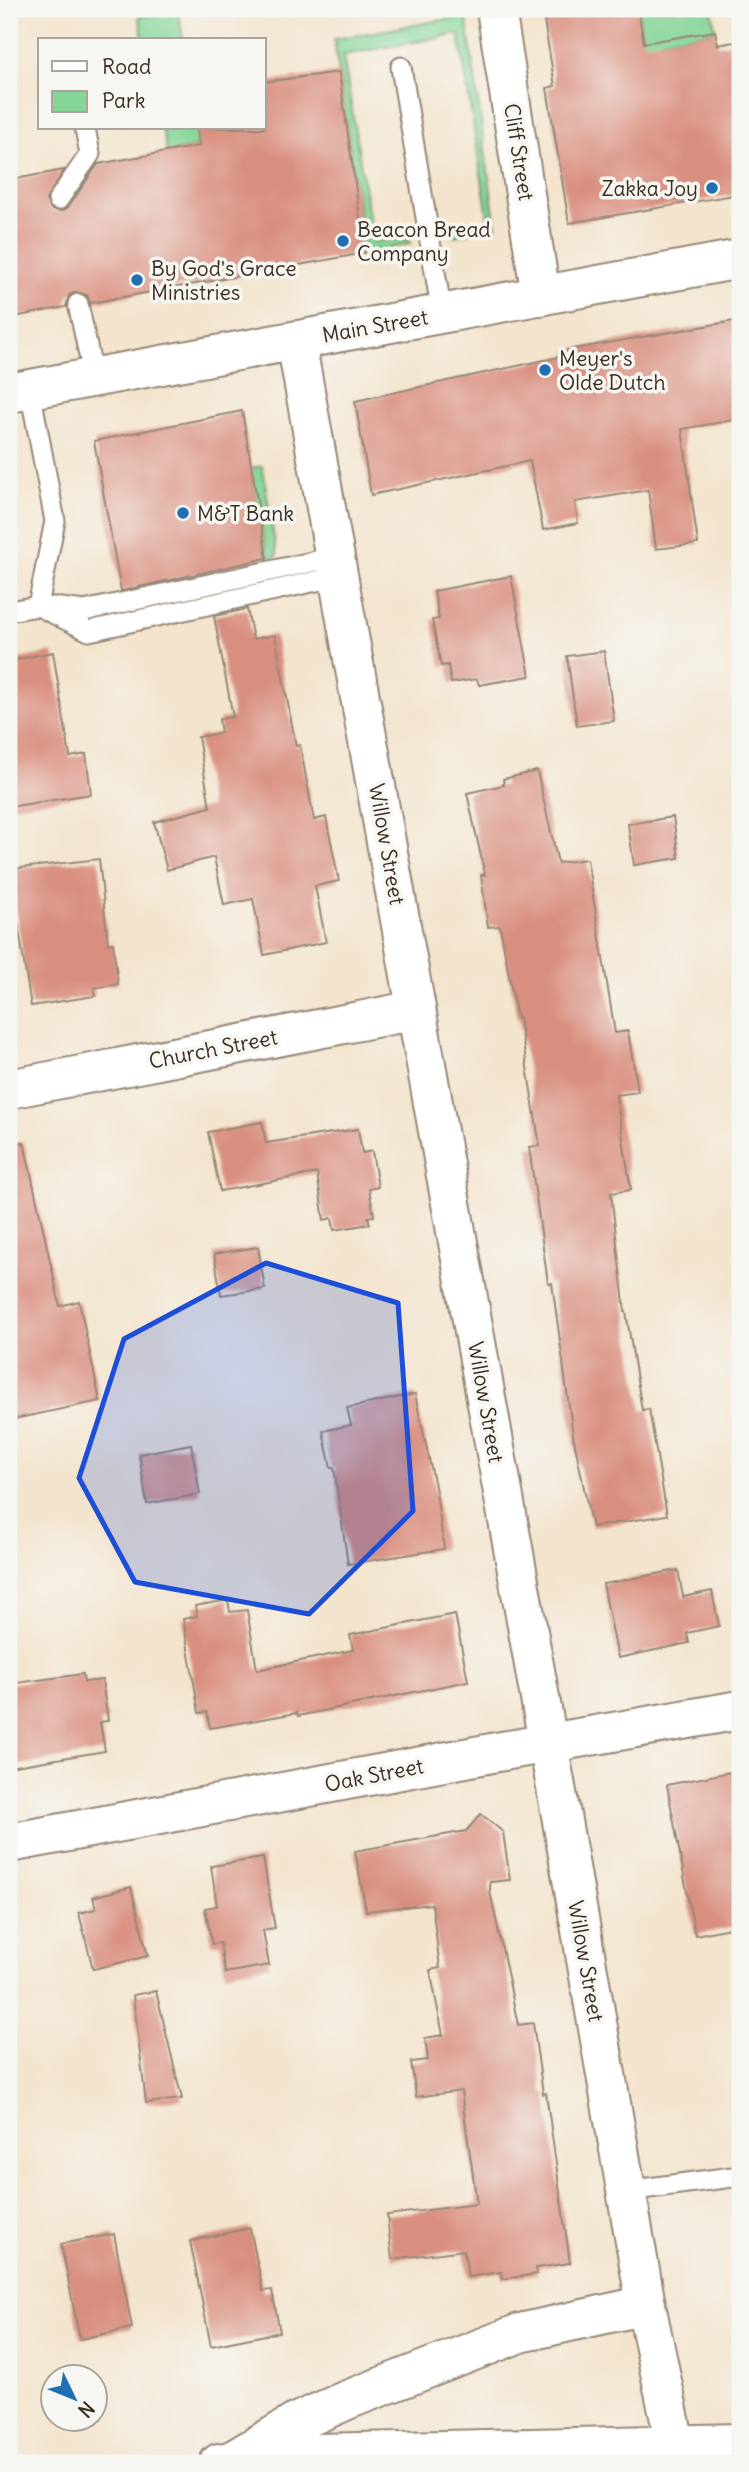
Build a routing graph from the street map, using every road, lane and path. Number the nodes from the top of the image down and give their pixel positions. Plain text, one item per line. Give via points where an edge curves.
1 (496, 9) edge
2 (401, 67) dead end
3 (85, 130) edge
4 (58, 200) dead end
5 (740, 259) edge
6 (541, 296) junction
7 (78, 304) dead end
8 (442, 314) junction
9 (296, 341) junction
10 (94, 378) junction
11 (19, 392) edge
12 (337, 566) junction
13 (38, 606) junction
14 (9, 611) edge
15 (416, 1010) junction
16 (9, 1089) edge
17 (740, 1710) edge
18 (547, 1745) junction
19 (9, 1843) edge
20 (740, 2176) edge
21 (625, 2191) junction
22 (646, 2305) junction
23 (740, 2443) edge
24 (678, 2454) edge
25 (225, 2462) edge

1 - 6 street, Cliff Street
2 - 8 lane
3 - 4 lane via 90,154
5 - 6 street, Main Street
6 - 8 street, Main Street
7 - 10 lane
8 - 9 street, Main Street
9 - 10 street, Main Street
9 - 12 street, Willow Street
10 - 11 street, Main Street
11 - 13 lane via 55,521
12 - 13 lane via 84,611
12 - 15 street, Willow Street
13 - 14 lane
15 - 16 street, Church Street
15 - 18 street, Willow Street
17 - 18 street, Oak Street
18 - 19 street, Oak Street
18 - 21 street, Willow Street
20 - 21 lane
21 - 22 street, Willow Street
22 - 24 street, Willow Street
22 - 25 street via 520,2333 322,2411
23 - 24 street
24 - 25 street via 272,2454

